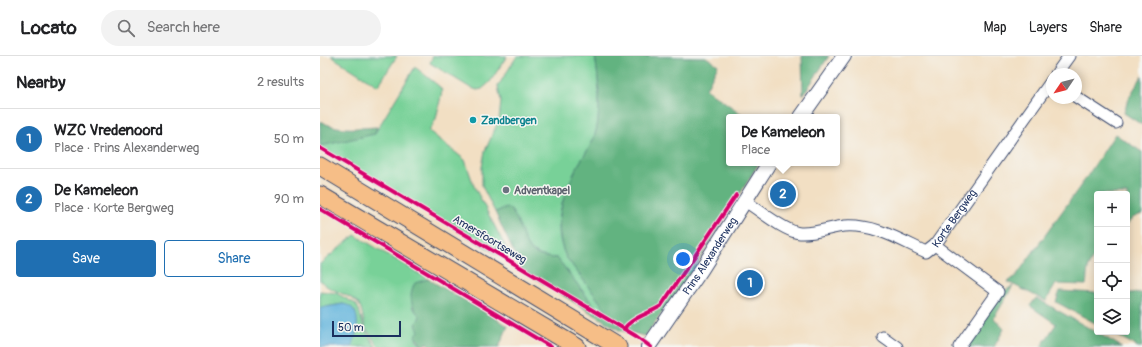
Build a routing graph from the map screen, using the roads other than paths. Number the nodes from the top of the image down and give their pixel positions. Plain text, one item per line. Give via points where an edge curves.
1 (844, 56) edge
2 (1069, 56) edge
3 (1060, 68) edge
4 (1046, 88) edge
5 (1082, 101) edge
6 (803, 114) edge
7 (1116, 124) dead end
8 (320, 166) edge
9 (767, 166) edge
10 (320, 195) edge
11 (745, 201) junction
12 (935, 245) junction
13 (883, 337) dead end
14 (577, 347) edge
15 (618, 347) edge
16 (648, 347) edge
17 (897, 347) edge
18 (959, 347) edge

1 - 6 street
2 - 3 street
4 - 12 street, Korte Bergweg
5 - 7 street
8 - 15 main road
9 - 11 street, Prins Alexanderweg
10 - 14 main road
11 - 12 street, Korte Bergweg via 786,228 800,233 859,226 876,229 926,252
11 - 16 street, Prins Alexanderweg
12 - 18 street via 998,292
13 - 17 street

